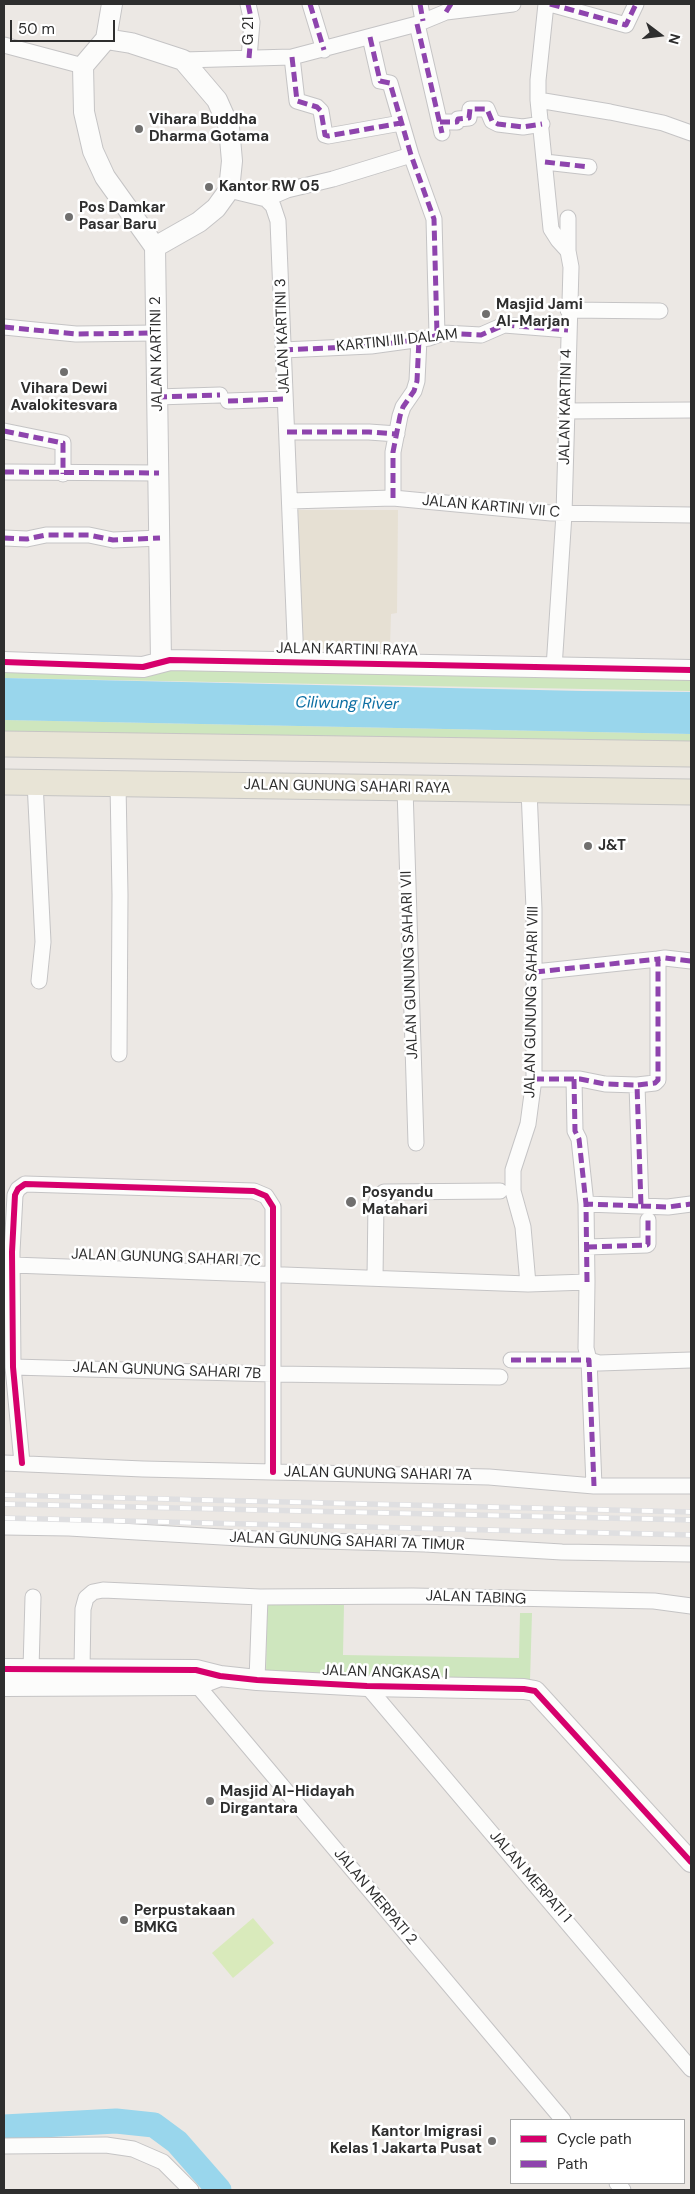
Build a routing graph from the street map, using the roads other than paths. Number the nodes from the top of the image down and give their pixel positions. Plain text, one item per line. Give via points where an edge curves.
1 (112, 4) edge
2 (248, 4) edge
3 (310, 4) edge
4 (420, 4) edge
5 (513, 4) edge
6 (546, 4) edge
7 (550, 4) edge
8 (636, 4) edge
9 (449, 8) edge
10 (420, 22) junction
11 (370, 36) junction
12 (106, 39) junction
13 (4, 45) edge
14 (324, 50) junction
15 (292, 57) junction
16 (249, 58) junction
17 (182, 60) junction
18 (83, 66) junction
19 (538, 100) junction
20 (401, 123) junction
21 (542, 124) junction
22 (691, 133) edge
23 (411, 155) junction
24 (545, 162) junction
25 (588, 167) dead end
26 (229, 190) junction
27 (266, 199) junction
28 (568, 218) dead end
29 (155, 247) junction
30 (568, 251) junction
31 (568, 310) junction
32 (660, 310) dead end
33 (4, 327) edge
34 (568, 330) junction
35 (156, 333) junction
36 (437, 336) junction
37 (419, 340) junction
38 (283, 350) junction
39 (157, 397) junction
40 (285, 399) junction
41 (691, 410) edge
42 (567, 411) junction
43 (4, 431) edge
44 (288, 432) junction
45 (397, 434) junction
46 (4, 472) edge
47 (159, 473) junction
48 (63, 474) junction
49 (393, 498) junction
50 (290, 501) junction
51 (564, 514) junction
52 (691, 516) edge
53 (4, 538) edge
54 (160, 538) junction
55 (4, 662) edge
56 (161, 662) junction
57 (296, 662) junction
58 (554, 668) junction
59 (691, 670) edge
60 (4, 744) edge
61 (691, 754) edge
62 (4, 782) edge
63 (35, 782) junction
64 (118, 784) junction
65 (404, 788) junction
66 (529, 790) junction
67 (691, 792) edge
68 (658, 959) junction
69 (691, 961) edge
70 (535, 972) junction
71 (39, 981) dead end
72 (119, 1054) dead end
73 (534, 1079) junction
74 (574, 1079) junction
75 (637, 1085) junction
76 (416, 1143) dead end
77 (500, 1191) dead end
78 (586, 1204) junction
79 (691, 1204) edge
80 (645, 1213) junction
81 (587, 1247) junction
82 (13, 1265) junction
83 (273, 1274) junction
84 (375, 1278) junction
85 (587, 1282) junction
86 (528, 1284) junction
87 (511, 1360) dead end
88 (589, 1360) junction
89 (691, 1360) edge
90 (13, 1366) junction
91 (273, 1374) junction
92 (500, 1377) dead end
93 (4, 1462) edge
94 (22, 1463) junction
95 (272, 1472) junction
96 (594, 1486) junction
97 (691, 1486) edge
98 (4, 1527) edge
99 (691, 1554) edge
100 (33, 1597) dead end
101 (260, 1597) junction
102 (691, 1606) edge
103 (4, 1669) edge
104 (31, 1669) junction
105 (82, 1669) junction
106 (197, 1677) junction
107 (258, 1680) junction
108 (4, 1686) edge
109 (367, 1686) junction
110 (691, 1862) edge
111 (691, 2069) edge
112 (562, 2119) edge
113 (4, 2146) edge
114 (191, 2190) edge

1 - 12 street
2 - 16 street, G 21 via 252,22
3 - 14 street
4 - 10 street
5 - 9 street
6 - 19 street
7 - 8 street via 626,25
9 - 10 street
10 - 11 street
10 - 21 street via 441,128 458,119 469,118 470,109 487,109 492,121 498,124
11 - 14 street
11 - 20 street via 380,81 390,83
12 - 17 street via 131,43
12 - 18 street
13 - 18 street
14 - 15 street
15 - 16 street
15 - 20 street via 298,101 321,111 325,135
16 - 17 street
17 - 26 street via 217,100 229,127 232,161
18 - 29 street via 84,112 93,152 105,177
19 - 21 street
19 - 22 street via 663,123
20 - 23 street
21 - 24 street
23 - 27 street via 287,190
23 - 36 street via 434,219
24 - 25 street
24 - 30 street via 551,229
26 - 27 street
26 - 29 street via 200,222
27 - 38 street, JALAN KARTINI 3 via 273,206 278,221
28 - 30 street, JALAN KARTINI 4
29 - 35 street, JALAN KARTINI 2
30 - 31 street, JALAN KARTINI 4 via 571,267
31 - 32 street
31 - 34 street, JALAN KARTINI 4
33 - 35 street via 76,334
34 - 36 street, KARTINI III DALAM via 504,325 481,336 443,333
34 - 42 street, JALAN KARTINI 4
35 - 39 street, JALAN KARTINI 2
36 - 37 street, KARTINI III DALAM
37 - 38 street, KARTINI III DALAM
37 - 45 street via 417,381 403,407
38 - 40 street, JALAN KARTINI 3
39 - 40 street
39 - 47 street, JALAN KARTINI 2
40 - 44 street, JALAN KARTINI 3
41 - 42 street
42 - 51 street, JALAN KARTINI 4
43 - 48 street via 63,443
44 - 45 street
44 - 50 street, JALAN KARTINI 3
45 - 49 street via 392,459
46 - 48 street
47 - 48 street
47 - 54 street, JALAN KARTINI 2
49 - 50 street, JALAN KARTINI VII C
49 - 51 street, JALAN KARTINI VII C
50 - 57 street, JALAN KARTINI 3
51 - 52 street, JALAN KARTINI VII C
51 - 58 street, JALAN KARTINI 4
53 - 54 street via 27,539 46,535 114,540
54 - 56 street, JALAN KARTINI 2
55 - 56 street, JALAN KARTINI RAYA via 144,667
56 - 57 street, JALAN KARTINI RAYA
57 - 58 street, JALAN KARTINI RAYA
58 - 59 street, JALAN KARTINI RAYA
60 - 61 main road
62 - 63 main road, JALAN GUNUNG SAHARI RAYA
63 - 64 main road, JALAN GUNUNG SAHARI RAYA
63 - 71 street via 43,942
64 - 65 main road, JALAN GUNUNG SAHARI RAYA
64 - 72 street
65 - 66 main road, JALAN GUNUNG SAHARI RAYA
65 - 76 street, JALAN GUNUNG SAHARI VII
66 - 67 main road, JALAN GUNUNG SAHARI RAYA
66 - 70 street, JALAN GUNUNG SAHARI VIII
68 - 69 street
68 - 70 street
68 - 75 street via 658,1080
70 - 73 street, JALAN GUNUNG SAHARI VIII
73 - 74 street
73 - 86 street, JALAN GUNUNG SAHARI VIII via 528,1124 513,1170 514,1198 523,1227
74 - 75 street
74 - 78 street via 575,1131 579,1139
75 - 80 street
77 - 84 street via 384,1192 376,1202
78 - 80 street
78 - 81 street
79 - 80 street
80 - 81 street via 647,1245
81 - 85 street
82 - 83 street, JALAN GUNUNG SAHARI 7C
82 - 83 street via 15,1195 25,1184 254,1191 266,1196 273,1206
82 - 90 street
83 - 84 street, JALAN GUNUNG SAHARI 7C
83 - 91 street
84 - 86 street, JALAN GUNUNG SAHARI 7C
85 - 86 street
85 - 88 street via 586,1348
87 - 88 street
88 - 89 street via 599,1364
88 - 96 street
90 - 91 street, JALAN GUNUNG SAHARI 7B
90 - 94 street
91 - 92 street, JALAN GUNUNG SAHARI 7B
91 - 95 street
93 - 94 street, JALAN GUNUNG SAHARI 7A
94 - 95 street, JALAN GUNUNG SAHARI 7A
95 - 96 street, JALAN GUNUNG SAHARI 7A via 489,1477
96 - 97 street, JALAN GUNUNG SAHARI 7A
98 - 99 street, JALAN GUNUNG SAHARI 7A TIMUR via 562,1552
100 - 104 street
101 - 102 street, JALAN TABING via 413,1596 654,1601
101 - 105 street, JALAN TABING via 93,1592 86,1598 83,1609
101 - 107 street
103 - 104 street, JALAN ANGKASA I
104 - 105 street, JALAN ANGKASA I
105 - 106 street, JALAN ANGKASA I
106 - 107 street, JALAN ANGKASA I
106 - 108 street, JALAN ANGKASA I
106 - 112 street, JALAN MERPATI 2
107 - 109 street, JALAN ANGKASA I
109 - 110 street, JALAN ANGKASA I via 535,1691
109 - 111 street, JALAN MERPATI 1
113 - 114 street via 133,2149 163,2162

